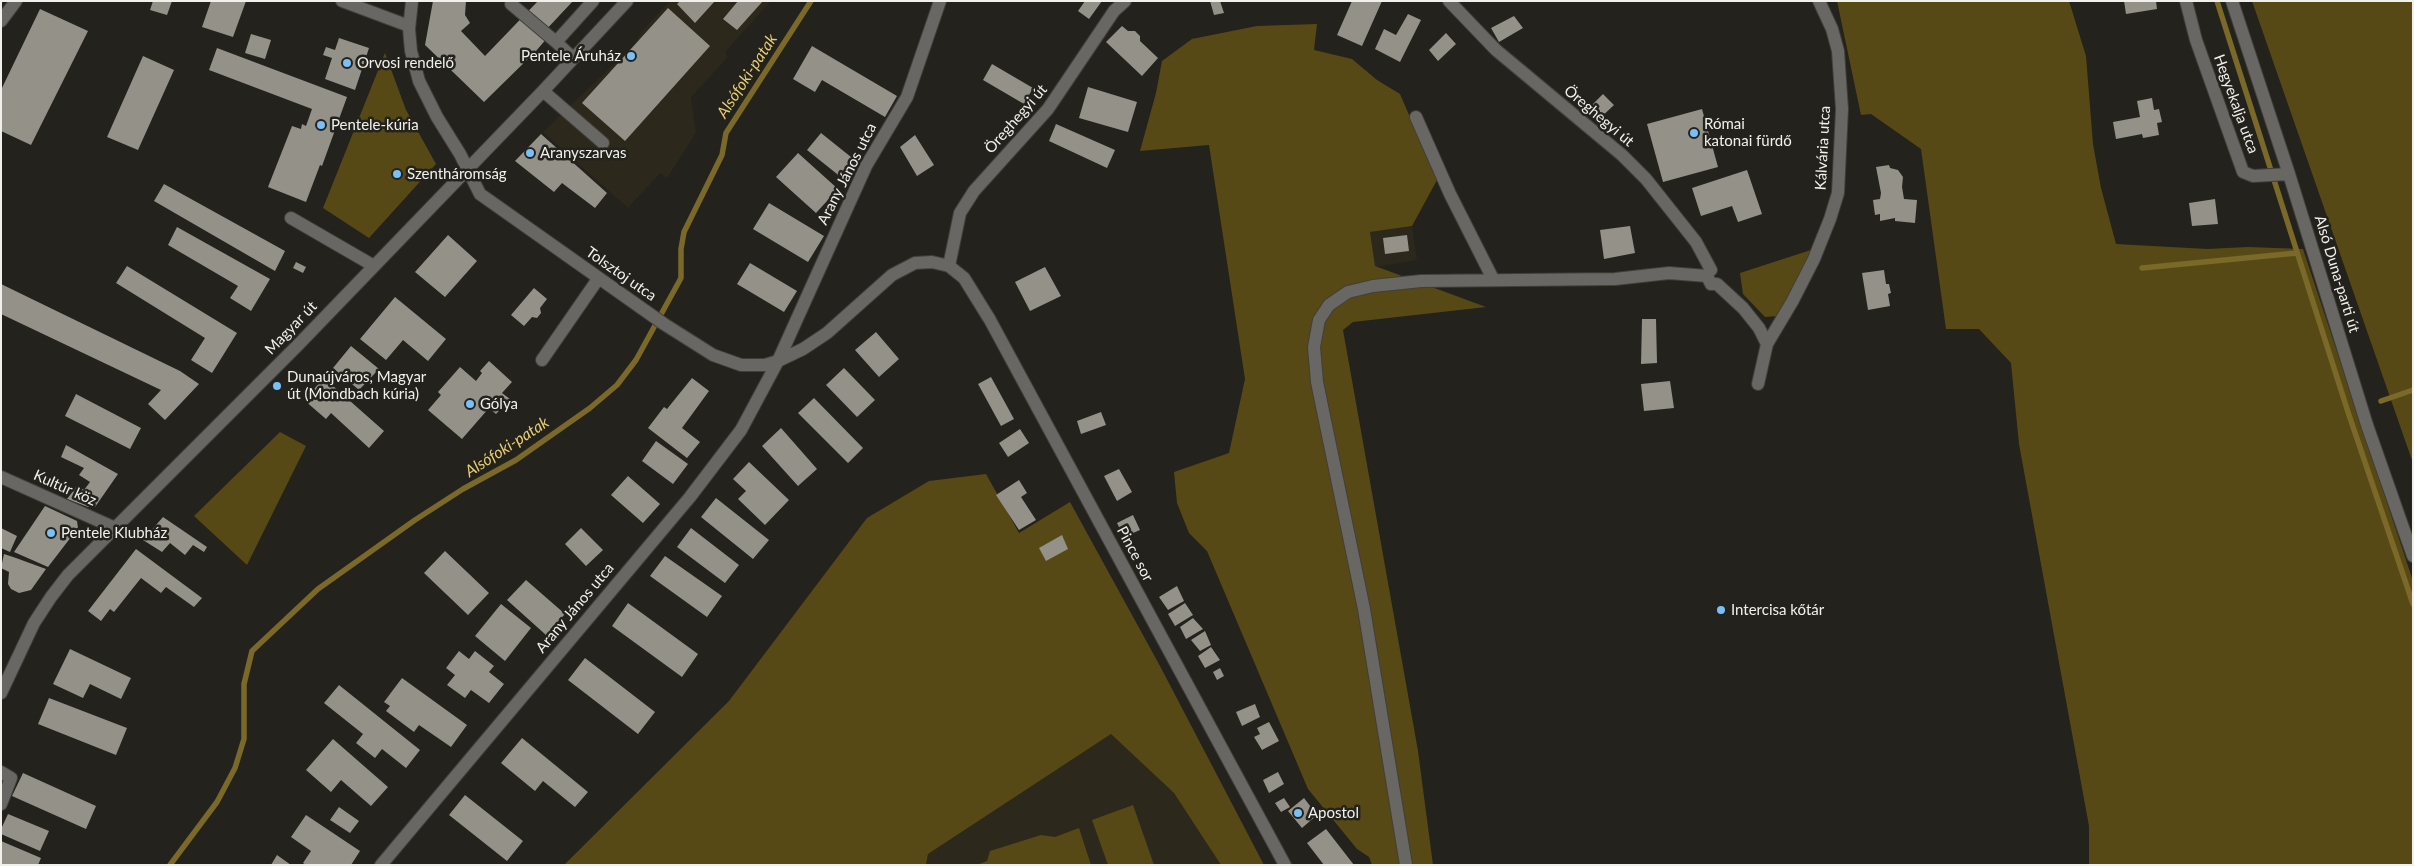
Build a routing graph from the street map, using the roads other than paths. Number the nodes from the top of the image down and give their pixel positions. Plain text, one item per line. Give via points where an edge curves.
1 (16, 1) edge
2 (342, 1) edge
3 (412, 1) edge
4 (593, 1) edge
5 (627, 1) edge
6 (940, 1) edge
7 (1125, 1) edge
8 (1449, 1) edge
9 (1818, 1) edge
10 (2186, 1) edge
11 (2232, 1) edge
12 (510, 4) dead end
13 (1, 21) edge
14 (409, 26) junction
15 (556, 42) junction
16 (573, 58) junction
17 (543, 92) junction
18 (1416, 117) dead end
19 (603, 143) dead end
20 (468, 169) junction
21 (2285, 174) junction
22 (291, 218) dead end
23 (374, 266) junction
24 (948, 266) junction
25 (1712, 277) junction
26 (598, 279) junction
27 (1493, 279) junction
28 (1767, 344) junction
29 (542, 360) dead end
30 (778, 361) junction
31 (1758, 384) dead end
32 (1, 477) edge
33 (115, 528) junction
34 (2413, 556) edge
35 (1, 693) edge
36 (1, 772) edge
37 (1, 804) edge
38 (381, 865) edge
39 (1285, 865) edge
40 (1406, 865) edge

1 - 13 street
2 - 14 street
3 - 14 street, Tolsztoj utca
4 - 15 street
5 - 16 street, Magyar út
6 - 30 street, Arany János utca via 907,97 866,166
7 - 24 street, Öreghegyi út via 1114,11 1048,109 974,191 960,213
8 - 25 street, Öreghegyi út via 1496,50 1622,155 1646,179 1696,242
9 - 28 street, Kálvária utca via 1832,29 1838,51 1842,108 1838,193 1814,259
10 - 21 street, Hegyekalja utca via 2196,40 2243,172 2253,176
11 - 21 street, Alsó Duna-parti út
12 - 15 street
14 - 20 street, Tolsztoj utca via 418,81
15 - 16 street
16 - 17 street, Magyar út
17 - 19 street
17 - 20 street, Magyar út
18 - 27 street via 1462,220
20 - 23 street, Magyar út
20 - 26 street, Tolsztoj utca via 480,194
21 - 34 street, Alsó Duna-parti út
22 - 23 street
23 - 33 street, Magyar út
24 - 30 street via 932,262 915,263 892,275 827,333 803,350
24 - 39 street, Pince sor via 964,278 990,320
25 - 27 street via 1669,273 1614,279
25 - 28 street, Öreghegyi út via 1743,308
26 - 29 street
26 - 30 street, Tolsztoj utca via 713,355 741,365
27 - 40 street via 1421,281 1348,292 1329,305 1318,320 1314,346 1317,382 1364,609
28 - 31 street, Kálvária utca
30 - 38 street, Arany János utca via 740,430 690,497
32 - 33 street, Kultúr köz
33 - 35 street, Magyar út via 50,597
36 - 37 street via 11,778

